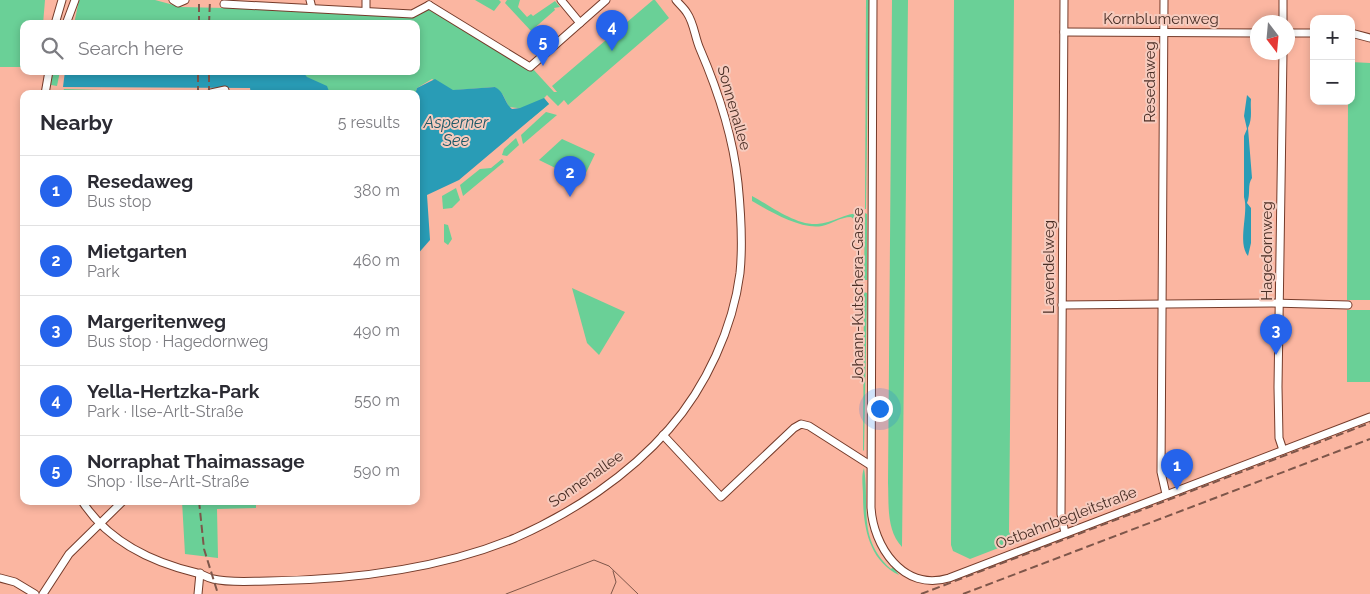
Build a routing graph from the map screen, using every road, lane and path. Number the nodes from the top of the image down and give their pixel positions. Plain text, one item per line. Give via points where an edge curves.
1 (62, 0) edge
2 (74, 0) edge
3 (173, 0) edge
4 (185, 0) edge
5 (366, 0) edge
6 (560, 0) edge
7 (606, 0) edge
8 (676, 0) edge
9 (873, 0) edge
10 (1064, 0) edge
11 (1164, 0) edge
12 (1283, 0) edge
13 (429, 3) edge
14 (224, 4) dead end
15 (311, 4) edge
16 (366, 11) junction
17 (1283, 15) edge
18 (57, 20) edge
19 (67, 20) edge
20 (580, 23) junction
21 (1064, 32) junction
22 (1164, 33) junction
23 (1250, 33) edge
24 (1295, 33) edge
25 (1310, 33) edge
26 (1355, 34) edge
27 (1370, 38) edge
28 (1283, 60) edge
29 (48, 75) edge
30 (46, 90) edge
31 (1162, 304) junction
32 (1062, 305) junction
33 (1280, 305) junction
34 (1348, 305) dead end
35 (1370, 417) edge
36 (663, 435) junction
37 (1283, 450) junction
38 (870, 465) junction
39 (1166, 494) junction
40 (85, 505) edge
41 (119, 505) edge
42 (99, 524) junction
43 (1065, 533) junction
44 (200, 573) junction
45 (911, 576) joint
46 (0, 578) edge
47 (35, 594) edge
48 (43, 594) edge
49 (198, 594) edge

1 - 18 street
2 - 19 street
3 - 4 street via 178,4
5 - 16 street
6 - 20 street
7 - 20 street
8 - 36 street, Sonnenallee via 691,21 729,132 738,188 741,254 736,292 718,349 696,391
9 - 38 street, Johann-Kutschera-Gasse
10 - 21 street, Lavendelweg
11 - 22 street, Resedaweg
12 - 17 street
13 - 16 street via 412,14
13 - 20 street via 530,67
14 - 15 street
15 - 16 street
21 - 22 street, Kornblumenweg
21 - 32 street, Lavendelweg
22 - 23 street, Kornblumenweg
22 - 31 street, Resedaweg
24 - 25 street
26 - 27 street
28 - 33 street, Hagedornweg
29 - 30 street
31 - 32 street
31 - 33 street
31 - 39 street, Resedaweg via 1161,480
32 - 43 street, Lavendelweg via 1061,514
33 - 34 street
33 - 37 street, Hagedornweg via 1279,438
35 - 37 street, Ostbahnbegleitstraße
36 - 38 street via 721,497 801,424
36 - 44 street, Sonnenallee via 615,478 576,505 526,532 474,553 418,567 333,578 218,580
37 - 39 street, Ostbahnbegleitstraße
38 - 45 street, Johann-Kutschera-Gasse via 872,522 876,537 884,552
39 - 43 street, Ostbahnbegleitstraße
40 - 42 street, Sonnenallee
41 - 42 street
42 - 44 street, Sonnenallee via 148,558
42 - 48 street via 69,554
43 - 45 street, Ostbahnbegleitstraße via 942,580
44 - 49 street
46 - 47 street via 16,582

